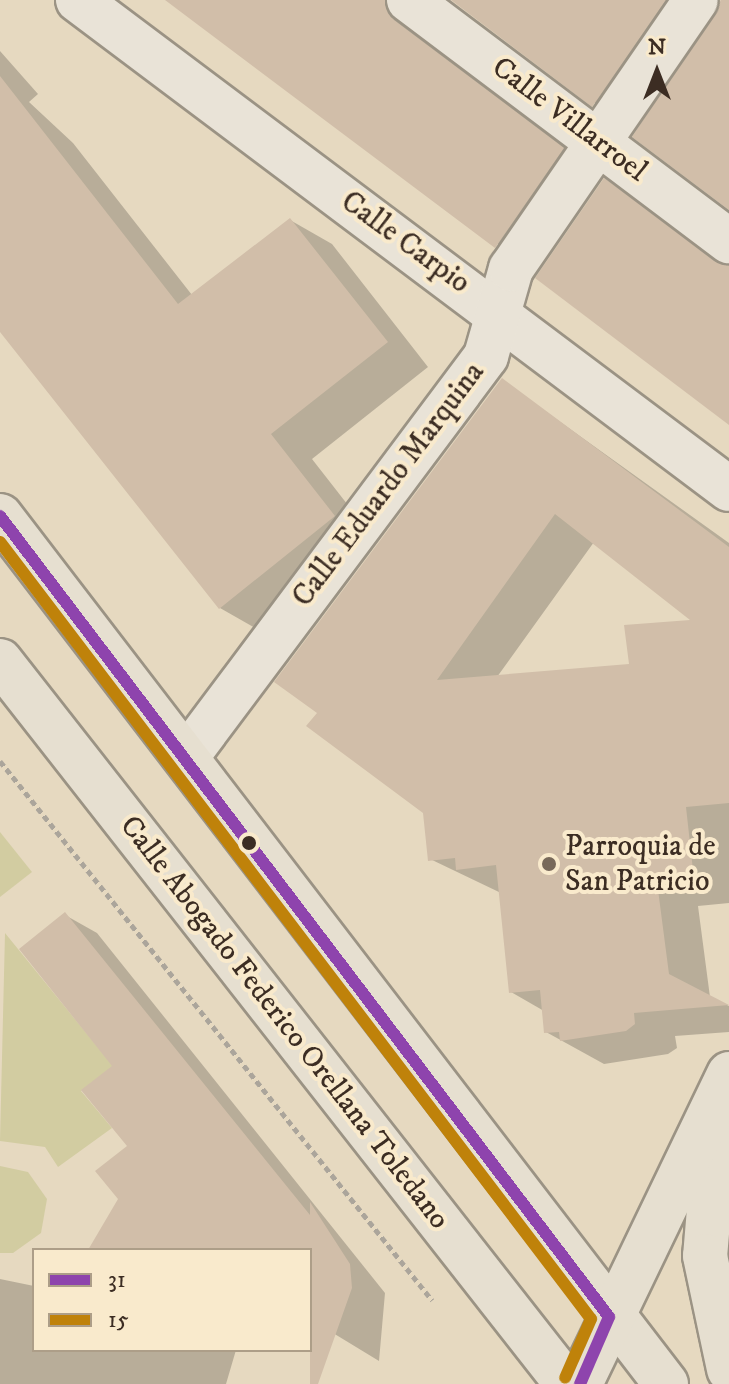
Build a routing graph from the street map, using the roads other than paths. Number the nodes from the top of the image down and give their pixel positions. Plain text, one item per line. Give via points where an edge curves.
1 (78, 0) edge
2 (409, 0) edge
3 (696, 0) edge
4 (599, 141) junction
5 (729, 241) edge
6 (499, 311) junction
7 (729, 489) edge
8 (0, 516) edge
9 (0, 661) edge
10 (187, 756) junction
11 (726, 1079) edge
12 (609, 1317) junction
13 (729, 1369) edge
14 (567, 1384) edge
15 (580, 1384) edge
16 (666, 1384) edge

1 - 6 street, Calle Carpio
2 - 4 street, Calle Villarroel
3 - 4 street, Calle Eduardo Marquina
4 - 5 street, Calle Villarroel
4 - 6 street, Calle Eduardo Marquina via 511,269
6 - 7 street, Calle Carpio
6 - 10 street, Calle Eduardo Marquina via 486,356
8 - 10 main road
9 - 14 main road, Calle Abogado Federico Orellana Toledano
10 - 12 main road
11 - 12 main road
11 - 13 main road via 705,1256
12 - 15 main road
12 - 16 main road

